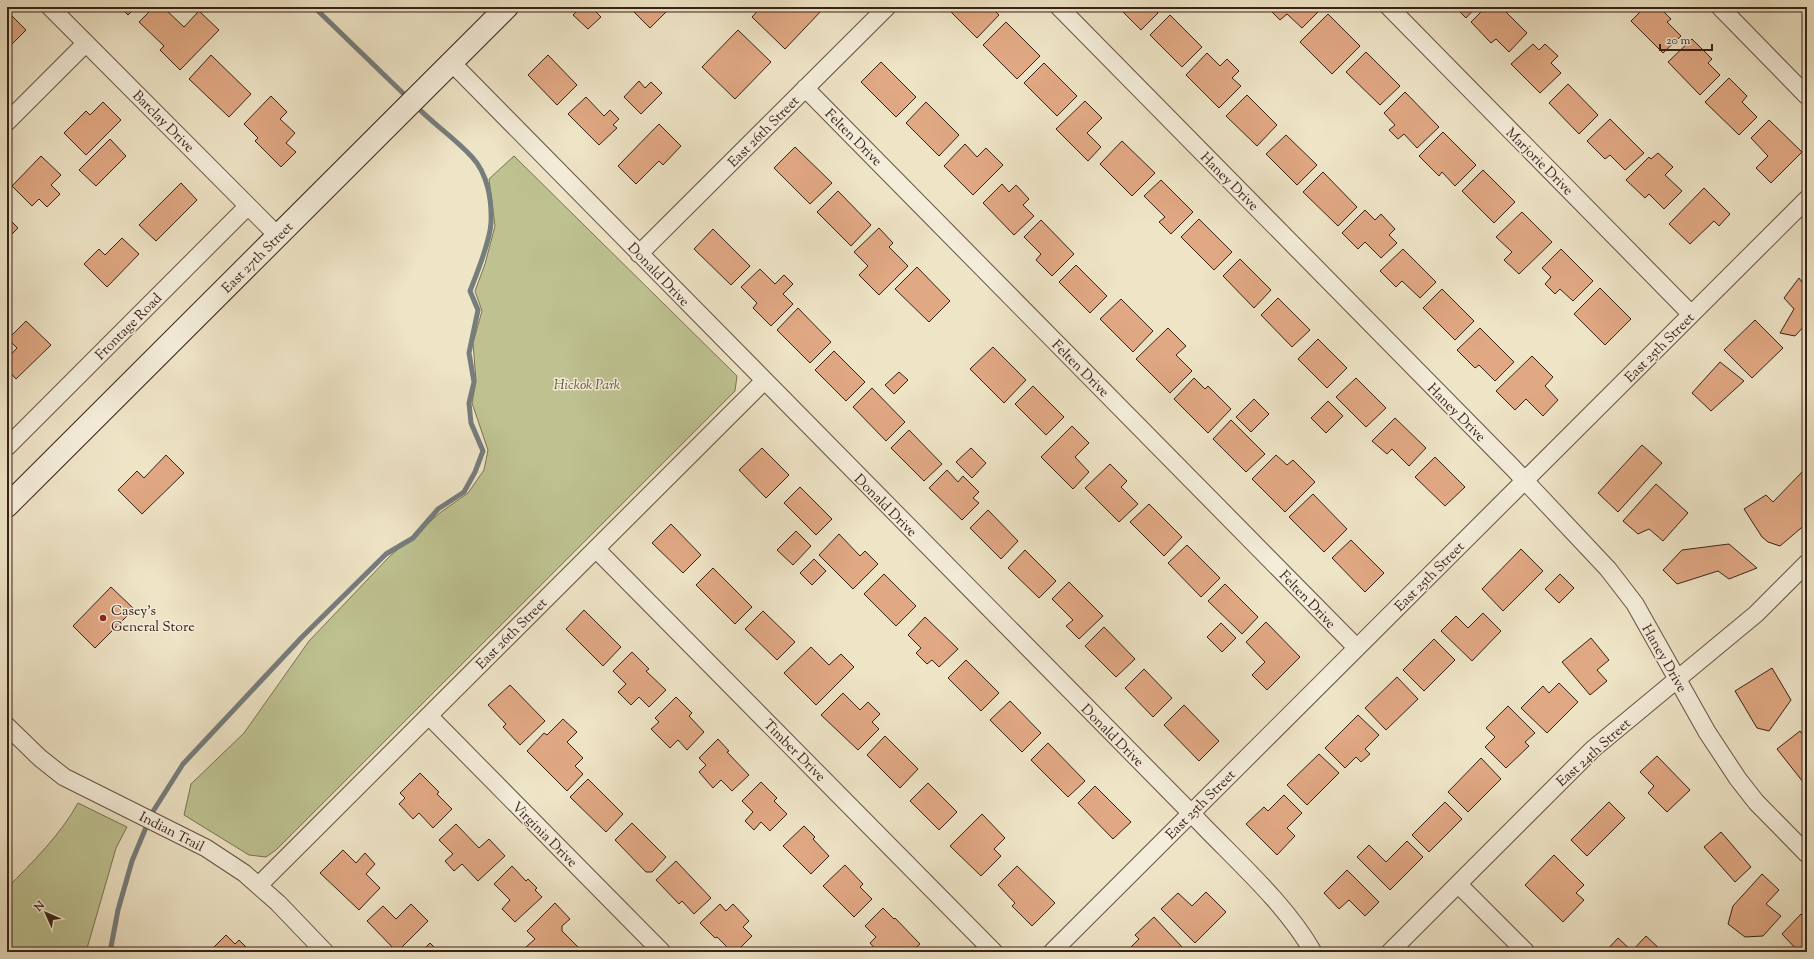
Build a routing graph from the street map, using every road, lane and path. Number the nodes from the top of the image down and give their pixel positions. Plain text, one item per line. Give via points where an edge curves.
1 (50, 7) edge
2 (507, 7) edge
3 (886, 7) edge
4 (1059, 7) edge
5 (1389, 7) edge
6 (1720, 7) edge
7 (86, 43) junction
8 (452, 63) junction
9 (805, 88) junction
10 (1807, 96) edge
11 (7, 122) edge
12 (1807, 199) edge
13 (248, 206) junction
14 (278, 236) junction
15 (640, 254) junction
16 (1692, 314) junction
17 (764, 381) junction
18 (7, 446) edge
19 (1525, 481) junction
20 (7, 506) edge
21 (596, 549) junction
22 (1807, 563) edge
23 (1356, 648) junction
24 (1678, 680) junction
25 (429, 716) junction
26 (7, 726) edge
27 (1191, 813) junction
28 (1807, 854) edge
29 (1458, 884) junction
30 (259, 885) junction
31 (325, 952) edge
32 (662, 952) edge
33 (994, 952) edge
34 (1052, 952) edge
35 (1313, 952) edge
36 (1390, 952) edge
37 (1526, 952) edge

1 - 7 street, Barclay Drive
2 - 8 main road, East 27th Street
3 - 9 street, East 26th Street
4 - 19 street, Haney Drive
5 - 16 street, Marjorie Drive
6 - 10 street
7 - 11 street
7 - 13 street, Barclay Drive
8 - 14 main road, East 27th Street
8 - 15 street, Donald Drive
9 - 15 street, East 26th Street
9 - 23 street, Felten Drive
12 - 16 street, East 25th Street
13 - 14 street, Barclay Drive
13 - 18 street, Frontage Road
14 - 20 main road, East 27th Street
15 - 17 street, Donald Drive
16 - 19 street, East 25th Street
17 - 21 street, East 26th Street
17 - 27 street, Donald Drive
19 - 23 street, East 25th Street
19 - 24 street, Haney Drive via 1608,569 1635,604
21 - 25 street, East 26th Street
21 - 33 street, Timber Drive
22 - 24 street, East 24th Street via 1756,614
23 - 27 street, East 25th Street
24 - 28 street, Haney Drive via 1707,732 1738,779 1756,802
24 - 29 street, East 24th Street via 1593,749
25 - 30 street, East 26th Street
25 - 32 street, Virginia Drive
26 - 30 street, Indian Trail via 51,768 74,783 206,848
27 - 34 street, East 25th Street
27 - 35 street, Donald Drive via 1296,924
29 - 36 street, East 24th Street
29 - 37 street
30 - 31 street, Indian Trail

